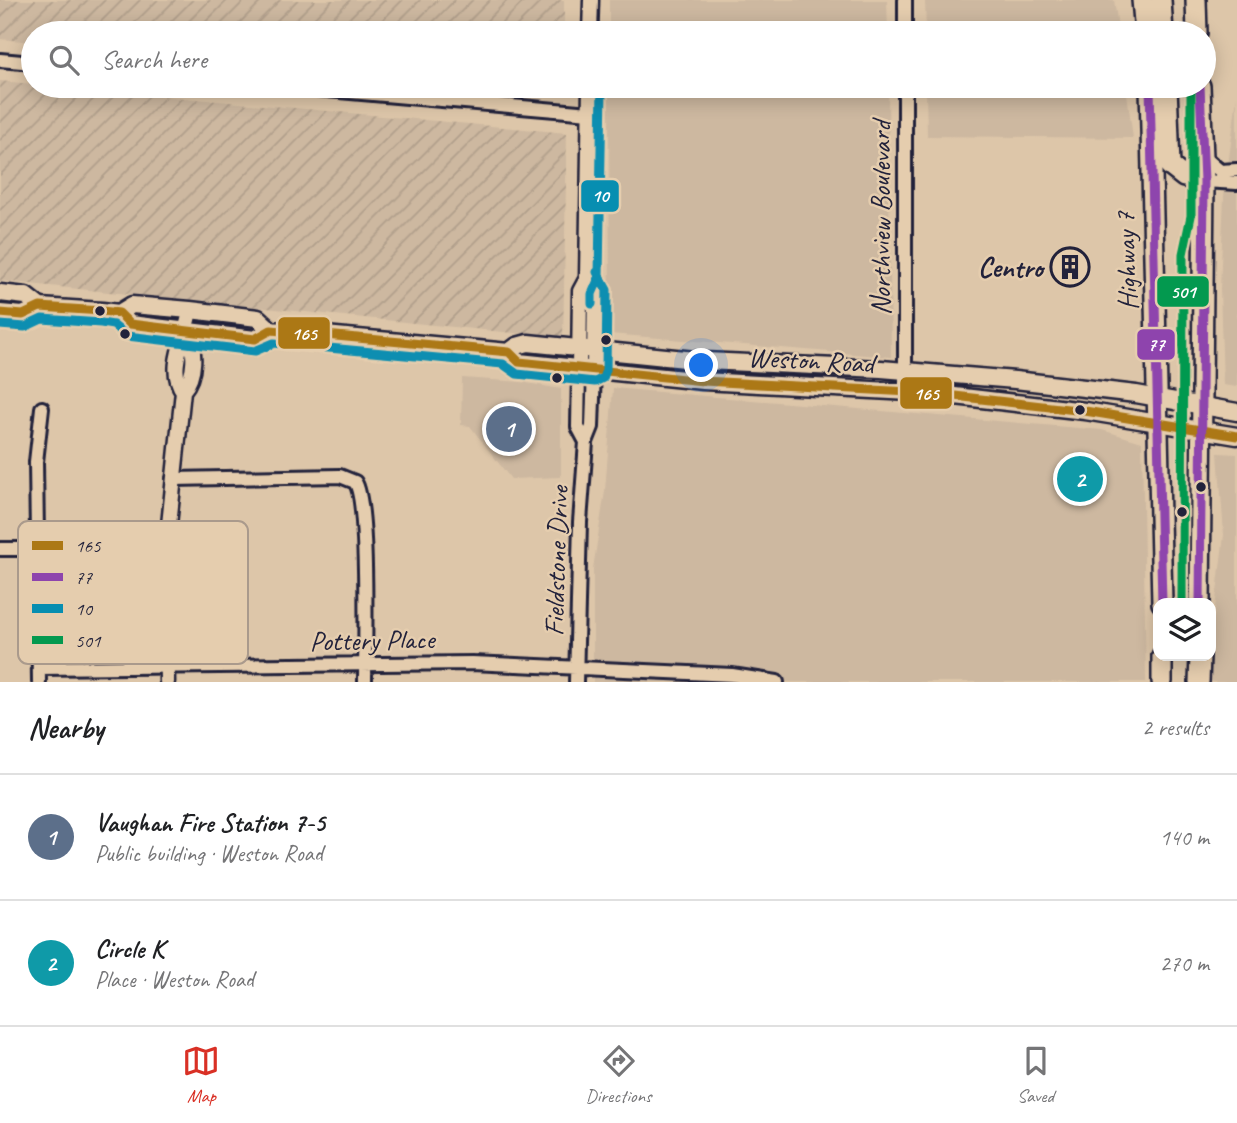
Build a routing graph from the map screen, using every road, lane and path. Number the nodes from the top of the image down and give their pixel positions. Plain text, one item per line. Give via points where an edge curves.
1 (591, 0) edge
2 (905, 0) edge
3 (1142, 0) edge
4 (1161, 0) edge
5 (1196, 0) edge
6 (590, 21) edge
7 (905, 21) edge
8 (1144, 21) edge
9 (1162, 21) edge
10 (1197, 21) edge
11 (0, 60) edge
12 (21, 62) edge
13 (419, 98) edge
14 (590, 98) edge
15 (905, 98) edge
16 (1150, 98) edge
17 (1167, 98) edge
18 (1201, 98) edge
19 (590, 113) junction
20 (1203, 156) junction
21 (1237, 170) edge
22 (1204, 181) junction
23 (1237, 183) edge
24 (0, 293) edge
25 (40, 307) junction
26 (190, 310) junction
27 (0, 313) edge
28 (119, 313) junction
29 (271, 330) junction
30 (187, 331) junction
31 (587, 348) junction
32 (509, 352) junction
33 (587, 370) junction
34 (905, 371) junction
35 (905, 392) junction
36 (1158, 398) junction
37 (1201, 405) junction
38 (42, 408) dead end
39 (1237, 412) edge
40 (1160, 424) junction
41 (1199, 432) junction
42 (1237, 436) edge
43 (173, 479) junction
44 (37, 521) edge
45 (169, 521) edge
46 (0, 549) edge
47 (18, 549) edge
48 (1162, 598) edge
49 (1200, 598) edge
50 (1162, 661) edge
51 (1199, 661) edge
52 (365, 663) junction
53 (578, 667) junction
54 (39, 675) edge
55 (167, 675) edge
56 (365, 682) edge
57 (576, 682) edge
58 (777, 682) edge
59 (1162, 682) edge
60 (1199, 682) edge

1 - 6 street
2 - 7 street
3 - 8 main road
4 - 9 main road
5 - 10 main road
11 - 12 street
13 - 19 street
14 - 19 street, Fieldstone Drive
15 - 34 street, Northview Boulevard
16 - 36 main road, Highway 7
17 - 22 main road via 1170,166 1184,177
18 - 20 main road
19 - 31 street, Fieldstone Drive via 587,278 595,291
20 - 21 street via 1220,171
20 - 22 main road
22 - 23 street
22 - 37 main road
24 - 25 main road, Weston Road via 26,296
25 - 27 main road, Weston Road via 23,315
25 - 28 main road, Weston Road
26 - 28 main road, Weston Road via 132,305
26 - 29 main road, Weston Road via 258,318
26 - 30 street
28 - 30 main road, Weston Road via 130,324
29 - 30 main road, Weston Road via 255,339
29 - 32 main road, Weston Road
30 - 43 street via 179,344 176,383 183,391
31 - 32 main road, Weston Road via 528,343
31 - 33 street, Fieldstone Drive
31 - 34 main road, Weston Road via 705,361
32 - 33 main road, Weston Road via 519,362
33 - 35 main road, Weston Road
33 - 53 street, Fieldstone Drive via 592,427 586,442 580,522
34 - 35 street, Northview Boulevard
34 - 36 main road, Weston Road
35 - 40 main road, Weston Road via 1085,411
36 - 37 main road, Weston Road
36 - 40 main road, Highway 7
37 - 39 main road, Weston Road
37 - 41 main road
38 - 44 street via 36,462
40 - 41 main road, Weston Road
40 - 48 main road, Highway 7
41 - 42 main road, Weston Road
41 - 49 main road
43 - 45 street
43 - 52 street via 340,476 355,481 361,497
46 - 47 street
50 - 59 main road
51 - 60 main road
52 - 53 street, Pottery Place
52 - 55 street, Pottery Place
52 - 56 street
53 - 57 street, Fieldstone Drive
53 - 58 street, Pottery Place via 732,675
54 - 55 street, Pottery Place

